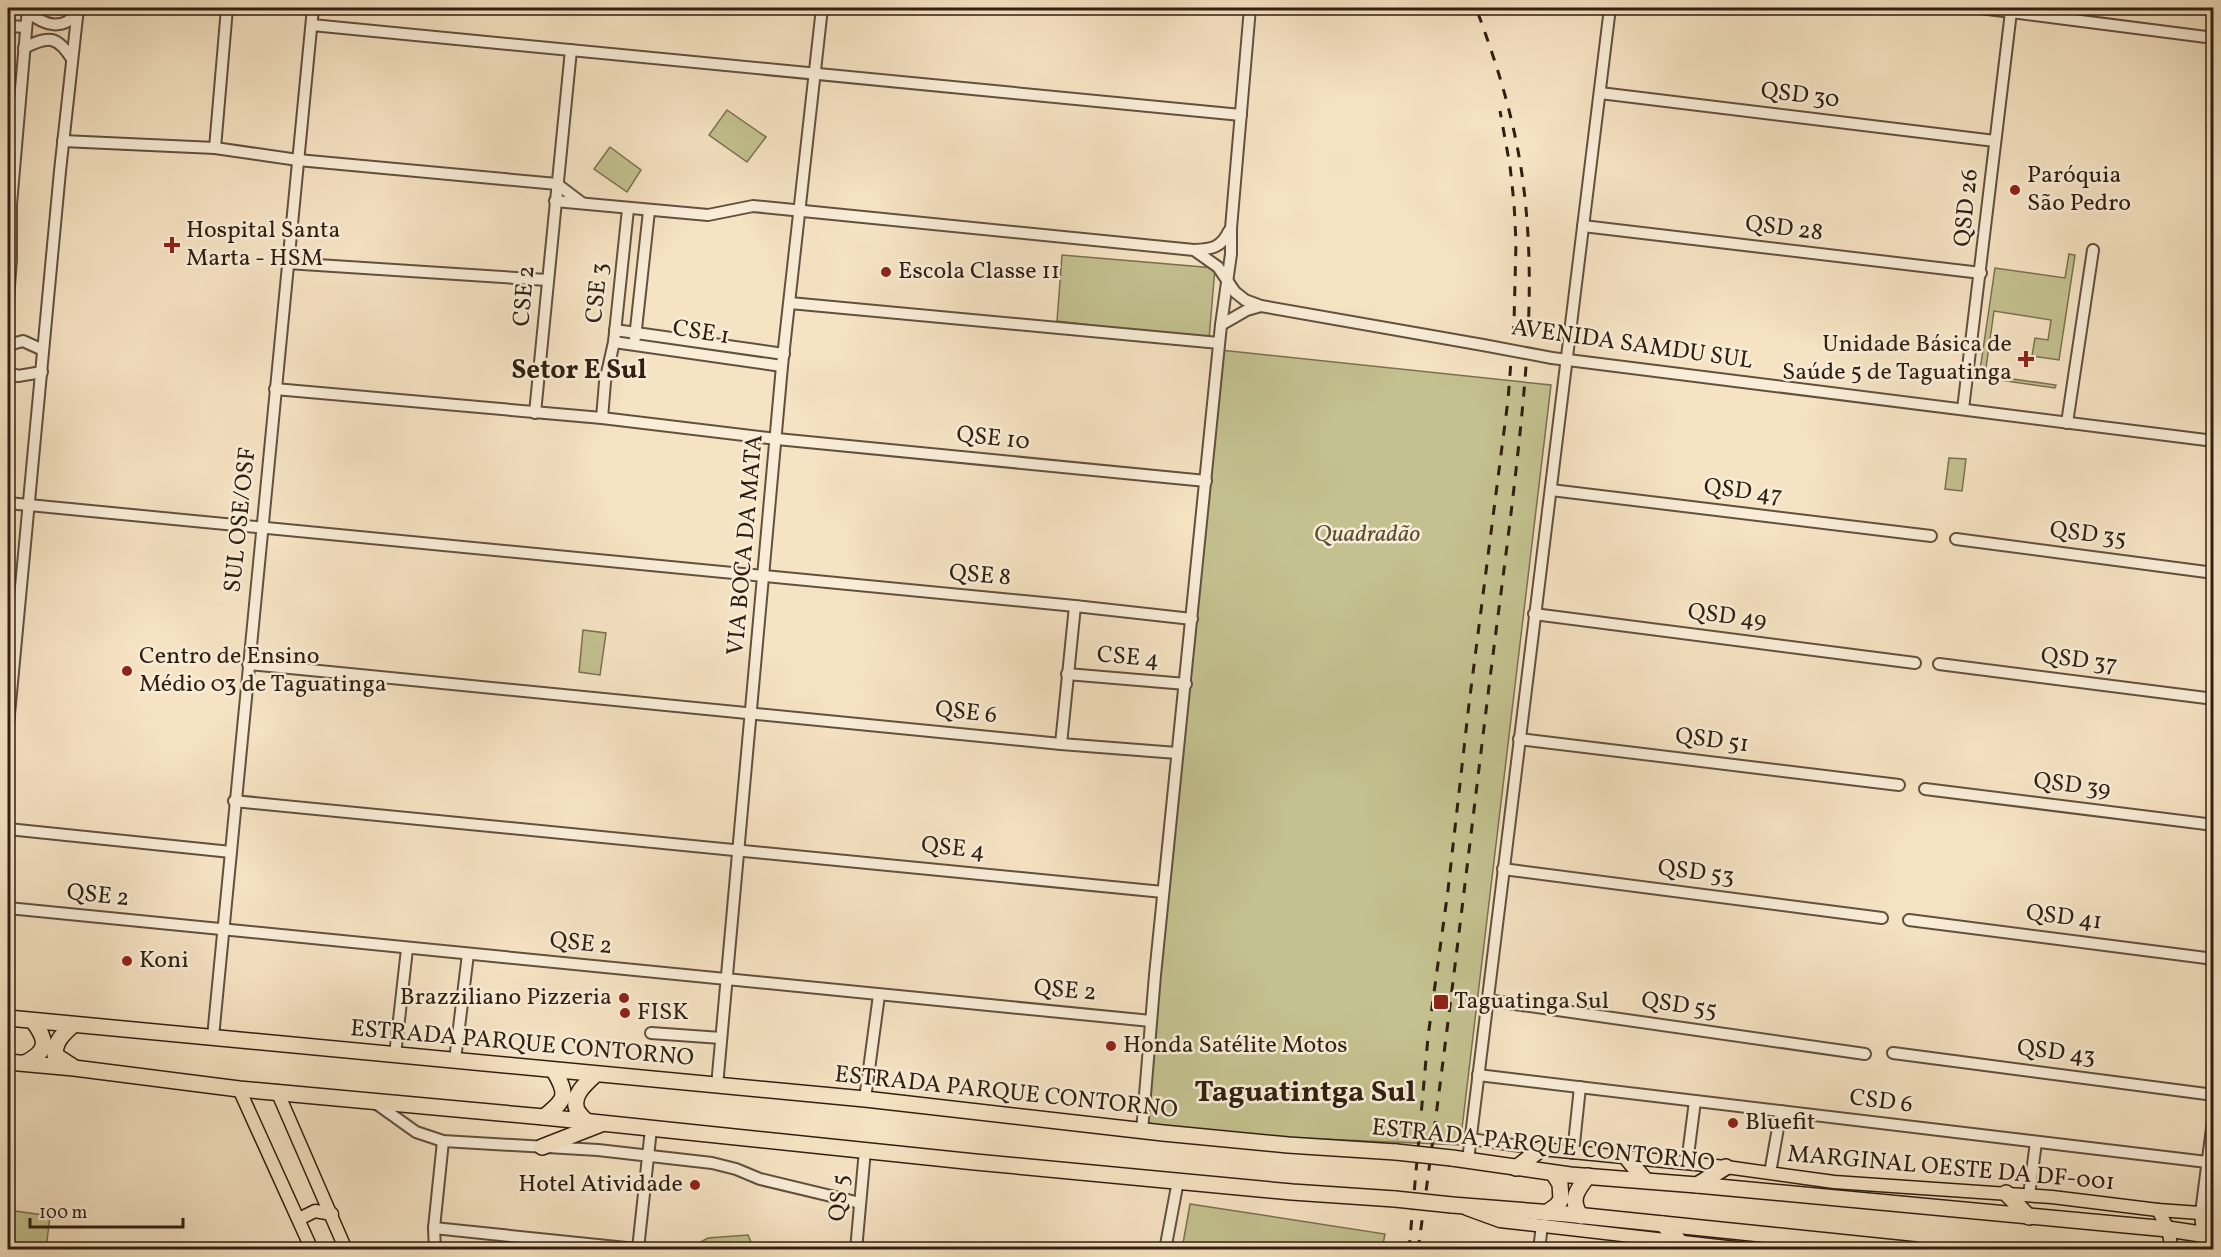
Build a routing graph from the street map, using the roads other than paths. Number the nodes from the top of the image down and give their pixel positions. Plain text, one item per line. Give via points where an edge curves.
1 (227, 8) edge
2 (314, 8) edge
3 (822, 8) edge
4 (1250, 8) edge
5 (1610, 8) edge
6 (1980, 8) edge
7 (28, 10) edge
8 (78, 10) edge
9 (2011, 12) junction
10 (312, 25) junction
11 (8, 26) edge
12 (26, 27) junction
13 (2214, 38) edge
14 (24, 48) junction
15 (571, 50) junction
16 (72, 59) junction
17 (815, 74) junction
18 (1600, 93) junction
19 (1240, 115) junction
20 (12, 134) edge
21 (63, 141) junction
22 (1995, 141) junction
23 (215, 148) junction
24 (298, 160) junction
25 (557, 184) junction
26 (555, 201) junction
27 (584, 204) junction
28 (628, 209) junction
29 (649, 211) junction
30 (800, 211) junction
31 (1583, 226) junction
32 (1231, 228) junction
33 (9, 239) edge
34 (1194, 250) junction
35 (2093, 250) dead end
36 (287, 263) junction
37 (1981, 273) junction
38 (9, 274) edge
39 (547, 280) junction
40 (1228, 280) junction
41 (8, 300) edge
42 (790, 303) junction
43 (1262, 306) junction
44 (1221, 325) junction
45 (615, 330) junction
46 (635, 333) junction
47 (614, 342) junction
48 (1220, 343) junction
49 (634, 344) junction
50 (8, 345) edge
51 (43, 350) junction
52 (784, 354) junction
53 (1567, 360) junction
54 (782, 366) junction
55 (8, 372) edge
56 (42, 372) junction
57 (275, 389) junction
58 (1964, 409) junction
59 (535, 413) junction
60 (602, 418) junction
61 (2067, 423) junction
62 (777, 439) junction
63 (2214, 441) edge
64 (1206, 480) junction
65 (1551, 490) junction
66 (8, 504) edge
67 (27, 506) junction
68 (262, 527) junction
69 (1931, 536) dead end
70 (1956, 539) dead end
71 (2214, 573) edge
72 (764, 576) junction
73 (1076, 606) junction
74 (1534, 614) junction
75 (1192, 619) junction
76 (1915, 663) dead end
77 (248, 664) junction
78 (1939, 664) dead end
79 (1067, 674) junction
80 (1186, 684) junction
81 (2214, 699) edge
82 (750, 714) junction
83 (8, 725) edge
84 (1519, 739) junction
85 (1061, 744) junction
86 (1178, 753) junction
87 (1899, 785) dead end
88 (1925, 789) dead end
89 (234, 801) junction
90 (2214, 825) edge
91 (8, 829) edge
92 (737, 851) junction
93 (231, 852) junction
94 (1503, 870) junction
95 (1163, 892) junction
96 (8, 908) edge
97 (1882, 918) dead end
98 (1909, 920) dead end
99 (223, 930) junction
100 (407, 949) junction
101 (468, 954) junction
102 (2214, 959) edge
103 (727, 980) junction
104 (879, 995) junction
105 (1487, 1000) junction
106 (8, 1018) edge
107 (33, 1021) junction
108 (1151, 1021) junction
109 (73, 1025) junction
110 (651, 1033) dead end
111 (213, 1037) junction
112 (721, 1038) junction
113 (1893, 1053) dead end
114 (1865, 1054) dead end
115 (395, 1055) junction
116 (455, 1060) junction
117 (8, 1062) edge
118 (25, 1063) junction
119 (74, 1068) junction
120 (554, 1071) junction
121 (595, 1075) junction
122 (1478, 1075) junction
123 (717, 1086) junction
124 (1580, 1087) junction
125 (239, 1089) junction
126 (277, 1091) junction
127 (2214, 1095) edge
128 (371, 1100) junction
129 (865, 1100) junction
130 (1695, 1101) junction
131 (1781, 1111) junction
132 (2214, 1113) edge
133 (544, 1117) junction
134 (595, 1123) junction
135 (651, 1129) junction
136 (1142, 1131) junction
137 (1470, 1139) junction
138 (443, 1141) junction
139 (2036, 1142) junction
140 (542, 1147) junction
141 (1541, 1149) junction
142 (866, 1150) junction
143 (1573, 1152) junction
144 (647, 1156) junction
145 (1627, 1158) junction
146 (1468, 1160) junction
147 (2207, 1162) junction
148 (1688, 1163) junction
149 (1726, 1167) junction
150 (1516, 1168) junction
151 (1553, 1173) junction
152 (1770, 1173) junction
153 (1588, 1176) junction
154 (1645, 1180) junction
155 (1178, 1181) junction
156 (1697, 1185) junction
157 (2006, 1193) junction
158 (2029, 1195) junction
159 (860, 1203) junction
160 (2158, 1210) junction
161 (332, 1214) junction
162 (2207, 1214) edge
163 (1581, 1216) junction
164 (2030, 1217) junction
165 (299, 1219) junction
166 (1544, 1219) junction
167 (1663, 1224) junction
168 (434, 1228) junction
169 (2168, 1229) junction
170 (2208, 1235) edge
171 (1678, 1240) junction
172 (1890, 1248) edge
173 (638, 1249) edge
174 (312, 1250) edge
175 (346, 1250) edge
176 (435, 1250) edge
177 (646, 1250) edge
178 (856, 1250) edge
179 (1165, 1250) edge
180 (1539, 1250) edge
181 (1753, 1250) edge
182 (1915, 1250) edge
183 (2172, 1250) edge
184 (2207, 1250) edge

1 - 23 street
2 - 10 street, SUL OSE/OSF
3 - 17 street, VIA BOCA DA MATA
4 - 19 street
5 - 18 street
6 - 9 street
7 - 8 street via 44,22 61,24 71,20
7 - 12 street
8 - 16 street
9 - 13 street
9 - 22 street, QSD 26
10 - 15 street
10 - 24 street, SUL OSE/OSF
11 - 12 street
12 - 14 street
14 - 16 street via 42,40 56,40
14 - 20 street
15 - 17 street
15 - 25 street, CSE 2
16 - 21 street
17 - 19 street
17 - 30 street, VIA BOCA DA MATA
18 - 22 street, QSD 30
18 - 31 street
19 - 32 street
20 - 33 street
21 - 23 street
21 - 51 street
22 - 37 street, QSD 26
23 - 24 street
24 - 25 street
24 - 36 street, SUL OSE/OSF
25 - 26 street, CSE 2
25 - 27 street
26 - 27 street
26 - 39 street, CSE 2
27 - 28 street
28 - 29 street
28 - 45 street, CSE 3
29 - 30 street via 708,215 753,206
29 - 46 street, CSE 3
30 - 34 street
30 - 42 street, VIA BOCA DA MATA
31 - 37 street, QSD 28
31 - 53 street
32 - 34 street via 1217,247
32 - 40 street
33 - 38 street
34 - 40 street, AVENIDA SAMDU SUL via 1218,267
35 - 61 street
36 - 39 street
36 - 57 street, SUL OSE/OSF
37 - 58 street, QSD 26
38 - 41 street
39 - 59 street, CSE 2
40 - 43 street, AVENIDA SAMDU SUL via 1239,296
40 - 44 street
42 - 48 street
42 - 52 street, VIA BOCA DA MATA
43 - 44 street
43 - 53 street, AVENIDA SAMDU SUL, bridge
44 - 48 street
45 - 46 street, CSE 1
45 - 47 street, CSE 3
46 - 49 street, CSE 3
46 - 52 street, CSE 1
47 - 49 street, CSE 1
47 - 60 street, CSE 3
48 - 64 street
49 - 54 street, CSE 1
50 - 51 street via 23,341
51 - 56 street
52 - 54 street, VIA BOCA DA MATA
53 - 58 street, AVENIDA SAMDU SUL
53 - 65 street
54 - 62 street, VIA BOCA DA MATA
55 - 56 street via 18,376
56 - 67 street
57 - 59 street, QSE 10
57 - 68 street, SUL OSE/OSF
58 - 61 street, AVENIDA SAMDU SUL
59 - 60 street, QSE 10
60 - 62 street, QSE 10
61 - 63 street, AVENIDA SAMDU SUL
62 - 64 street, QSE 10
62 - 72 street, VIA BOCA DA MATA
64 - 75 street
65 - 69 street, QSD 47
65 - 74 street
66 - 67 street, QSE 8
67 - 68 street, QSE 8
67 - 83 street
68 - 72 street, QSE 8
68 - 77 street, SUL OSE/OSF
70 - 71 street, QSD 35
72 - 73 street, QSE 8
72 - 82 street, VIA BOCA DA MATA
73 - 75 street, QSE 8
73 - 79 street
74 - 76 street, QSD 49
74 - 84 street
75 - 80 street
77 - 82 street, QSE 6
77 - 89 street, SUL OSE/OSF
78 - 81 street, QSD 37
79 - 80 street, CSE 4
79 - 85 street
80 - 86 street
82 - 85 street, QSE 6
82 - 92 street, VIA BOCA DA MATA
84 - 87 street, QSD 51
84 - 94 street
85 - 86 street, QSE 6
86 - 95 street
88 - 90 street, QSD 39
89 - 92 street, QSE 4
89 - 93 street, SUL OSE/OSF
91 - 93 street
92 - 95 street, QSE 4
92 - 103 street, VIA BOCA DA MATA
93 - 99 street, SUL OSE/OSF
94 - 97 street, QSD 53
94 - 105 street
95 - 108 street
96 - 99 street, QSE 2
98 - 102 street, QSD 41
99 - 100 street, QSE 2
99 - 111 street, SUL OSE/OSF
100 - 101 street, QSE 2
100 - 115 street
101 - 103 street, QSE 2
101 - 116 street
103 - 104 street, QSE 2
103 - 112 street, VIA BOCA DA MATA
104 - 108 street, QSE 2
104 - 129 street
105 - 114 street, QSD 55
105 - 122 street
106 - 107 highway, ESTRADA PARQUE CONTORNO
107 - 109 highway, ESTRADA PARQUE CONTORNO
107 - 118 highway via 44,1044 41,1052
108 - 136 street
109 - 111 highway, ESTRADA PARQUE CONTORNO
109 - 119 highway via 57,1041 55,1055
110 - 112 street
111 - 115 highway, ESTRADA PARQUE CONTORNO
112 - 123 street, VIA BOCA DA MATA
113 - 127 street, QSD 43
115 - 116 highway, ESTRADA PARQUE CONTORNO
116 - 120 highway, ESTRADA PARQUE CONTORNO
117 - 118 highway
118 - 119 highway
119 - 125 highway
120 - 121 highway, ESTRADA PARQUE CONTORNO
120 - 133 highway via 564,1093 562,1102
121 - 123 highway, ESTRADA PARQUE CONTORNO
121 - 134 highway via 583,1085 577,1103 577,1111
122 - 124 street, CSD 6
122 - 137 street
123 - 129 highway, ESTRADA PARQUE CONTORNO
124 - 130 street, CSD 6
124 - 143 street
125 - 126 highway
125 - 165 main road
126 - 128 highway
126 - 161 main road
128 - 133 highway
128 - 138 street via 416,1132
129 - 136 highway, ESTRADA PARQUE CONTORNO
130 - 131 street, CSD 6
130 - 148 street
131 - 139 street, CSD 6
131 - 152 street
132 - 147 street
133 - 134 highway
134 - 135 highway
134 - 140 highway
135 - 142 highway
135 - 144 street
136 - 146 highway, ESTRADA PARQUE CONTORNO, bridge
137 - 141 street, MARGINAL OESTE DA DF-001
137 - 146 street
138 - 140 street
138 - 168 street
139 - 147 street, CSD 6
139 - 158 street
140 - 144 street
141 - 143 main road, MARGINAL OESTE DA DF-001
141 - 150 highway
142 - 155 highway
142 - 159 street, QS 5
143 - 145 main road, MARGINAL OESTE DA DF-001
144 - 159 street via 712,1162 760,1179
144 - 173 street
145 - 148 main road, MARGINAL OESTE DA DF-001
145 - 154 highway
146 - 150 highway, ESTRADA PARQUE CONTORNO
147 - 162 street
148 - 149 main road, MARGINAL OESTE DA DF-001
149 - 152 main road, MARGINAL OESTE DA DF-001
149 - 156 highway
150 - 151 highway, ESTRADA PARQUE CONTORNO
151 - 153 highway, ESTRADA PARQUE CONTORNO
151 - 166 highway via 1560,1184 1561,1200
152 - 157 main road, MARGINAL OESTE DA DF-001 via 1834,1182
153 - 154 highway, ESTRADA PARQUE CONTORNO
153 - 163 highway via 1575,1195 1574,1203
154 - 156 highway, ESTRADA PARQUE CONTORNO
155 - 166 highway, bridge via 1454,1205
155 - 179 street
156 - 164 highway, ESTRADA PARQUE CONTORNO
157 - 158 main road, MARGINAL OESTE DA DF-001
157 - 164 highway
158 - 160 main road, MARGINAL OESTE DA DF-001
159 - 178 street, QS 5
160 - 162 main road, MARGINAL OESTE DA DF-001
160 - 169 main road
161 - 165 main road via 315,1211
161 - 175 main road
162 - 170 main road
163 - 166 highway
163 - 167 highway
164 - 169 highway, ESTRADA PARQUE CONTORNO
165 - 174 main road
166 - 171 main road
166 - 180 street
167 - 171 highway
167 - 172 highway
168 - 173 street
168 - 176 street
169 - 170 highway, ESTRADA PARQUE CONTORNO
169 - 183 main road
170 - 184 main road
171 - 181 main road
172 - 182 highway
173 - 177 street

